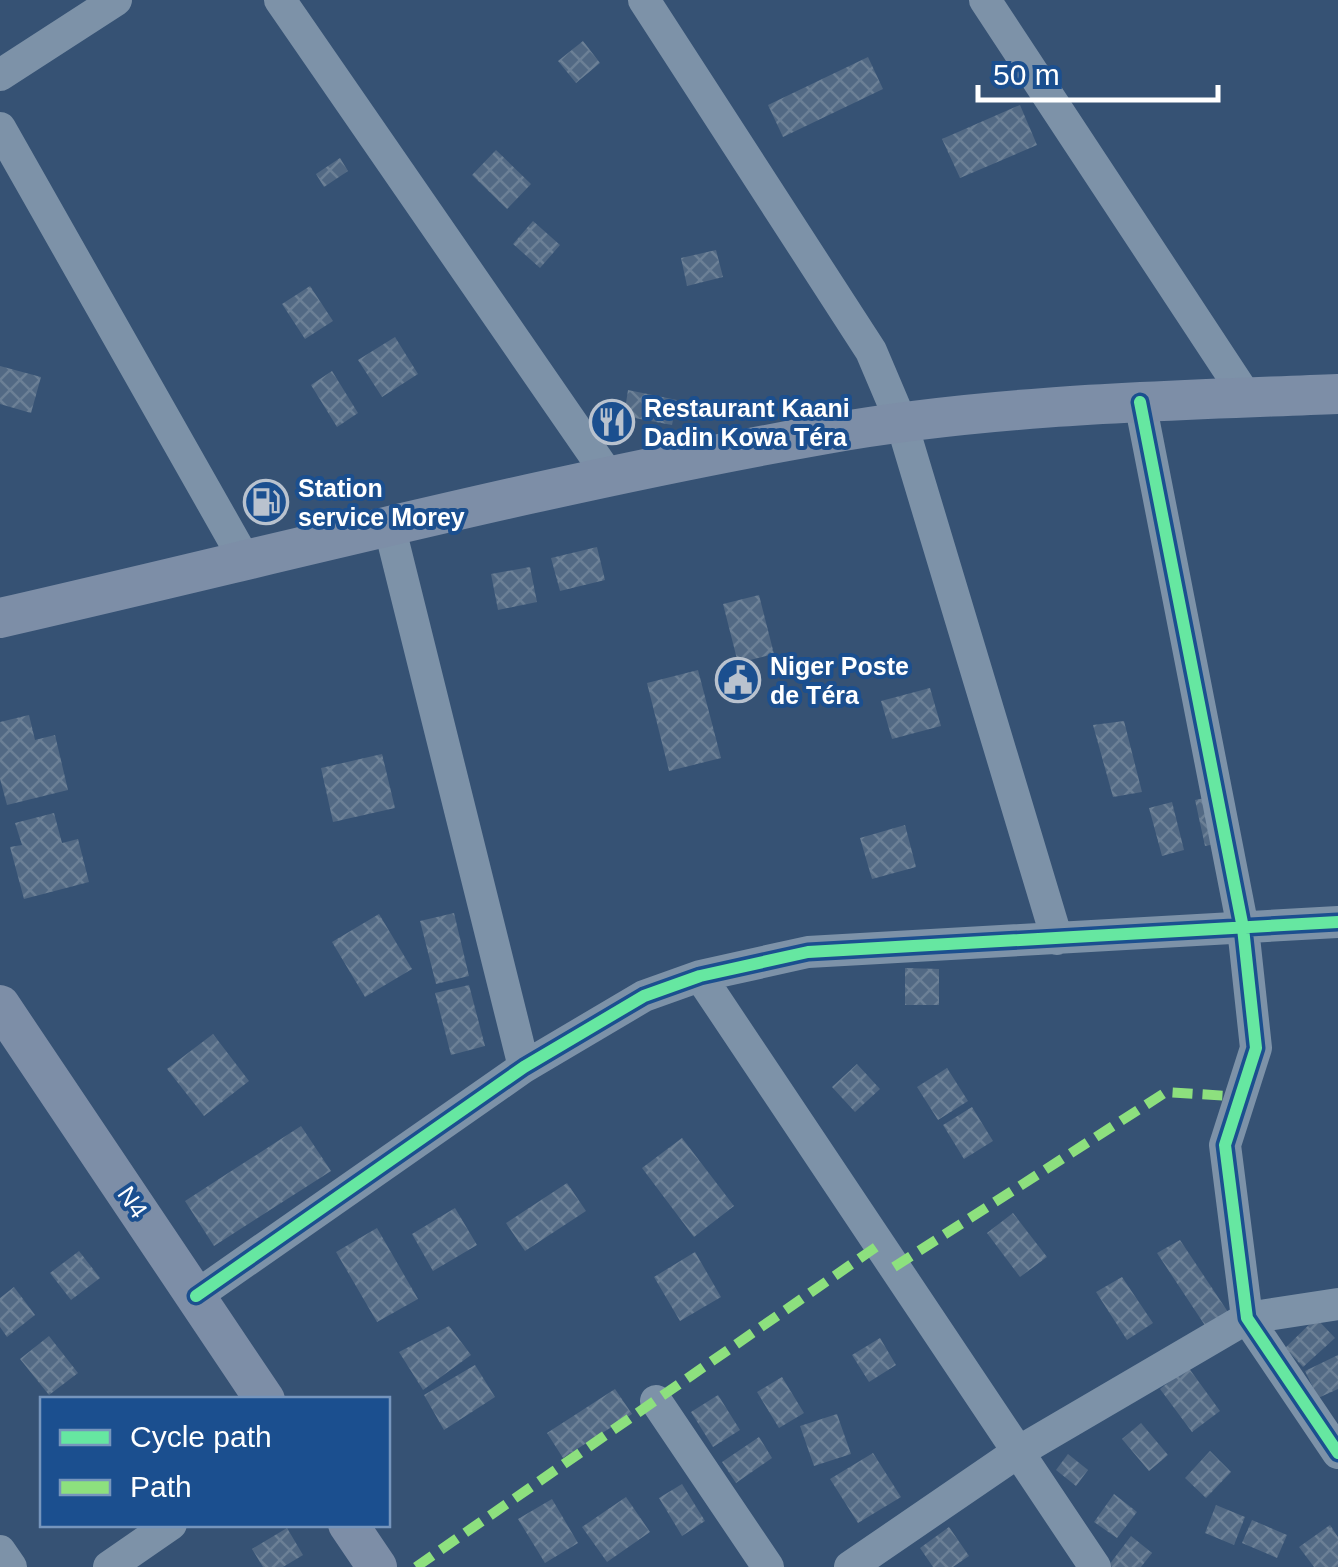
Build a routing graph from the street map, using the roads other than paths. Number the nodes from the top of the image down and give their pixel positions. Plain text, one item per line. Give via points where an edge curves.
1 (116, 0) edge
2 (280, 0) edge
3 (644, 0) edge
4 (986, 0) edge
5 (0, 75) edge
6 (0, 128) edge
7 (1338, 394) edge
8 (1246, 398) junction
9 (1140, 402) junction
10 (902, 424) junction
11 (610, 478) junction
12 (390, 529) junction
13 (246, 562) junction
14 (0, 618) edge
15 (1338, 922) edge
16 (1243, 928) junction
17 (1057, 939) junction
18 (700, 976) junction
19 (0, 1005) edge
20 (524, 1066) junction
21 (196, 1296) junction
22 (1338, 1304) edge
23 (1248, 1318) junction
24 (263, 1397) edge
25 (656, 1400) dead end
26 (1018, 1452) junction
27 (1338, 1453) edge
28 (167, 1527) edge
29 (350, 1527) edge
30 (0, 1551) edge
31 (11, 1567) edge
32 (108, 1567) edge
33 (376, 1567) edge
34 (768, 1567) edge
35 (850, 1567) edge
36 (1094, 1567) edge

1 - 5 street
2 - 11 street
3 - 10 street via 871,352
4 - 8 street
6 - 13 street
7 - 8 main road
8 - 9 main road
9 - 10 main road
9 - 16 street
10 - 11 main road
10 - 17 street
11 - 12 main road
12 - 13 main road
12 - 20 street
13 - 14 main road
15 - 16 street
16 - 17 street
16 - 23 street via 1256,1048 1225,1145
17 - 18 street via 808,952
18 - 20 street via 644,996
18 - 26 street
19 - 21 main road, N4
20 - 21 street
21 - 24 main road, N4
22 - 23 street
23 - 26 street
23 - 27 street
25 - 34 street
26 - 35 street
26 - 36 street
28 - 32 street
29 - 33 main road
30 - 31 street

